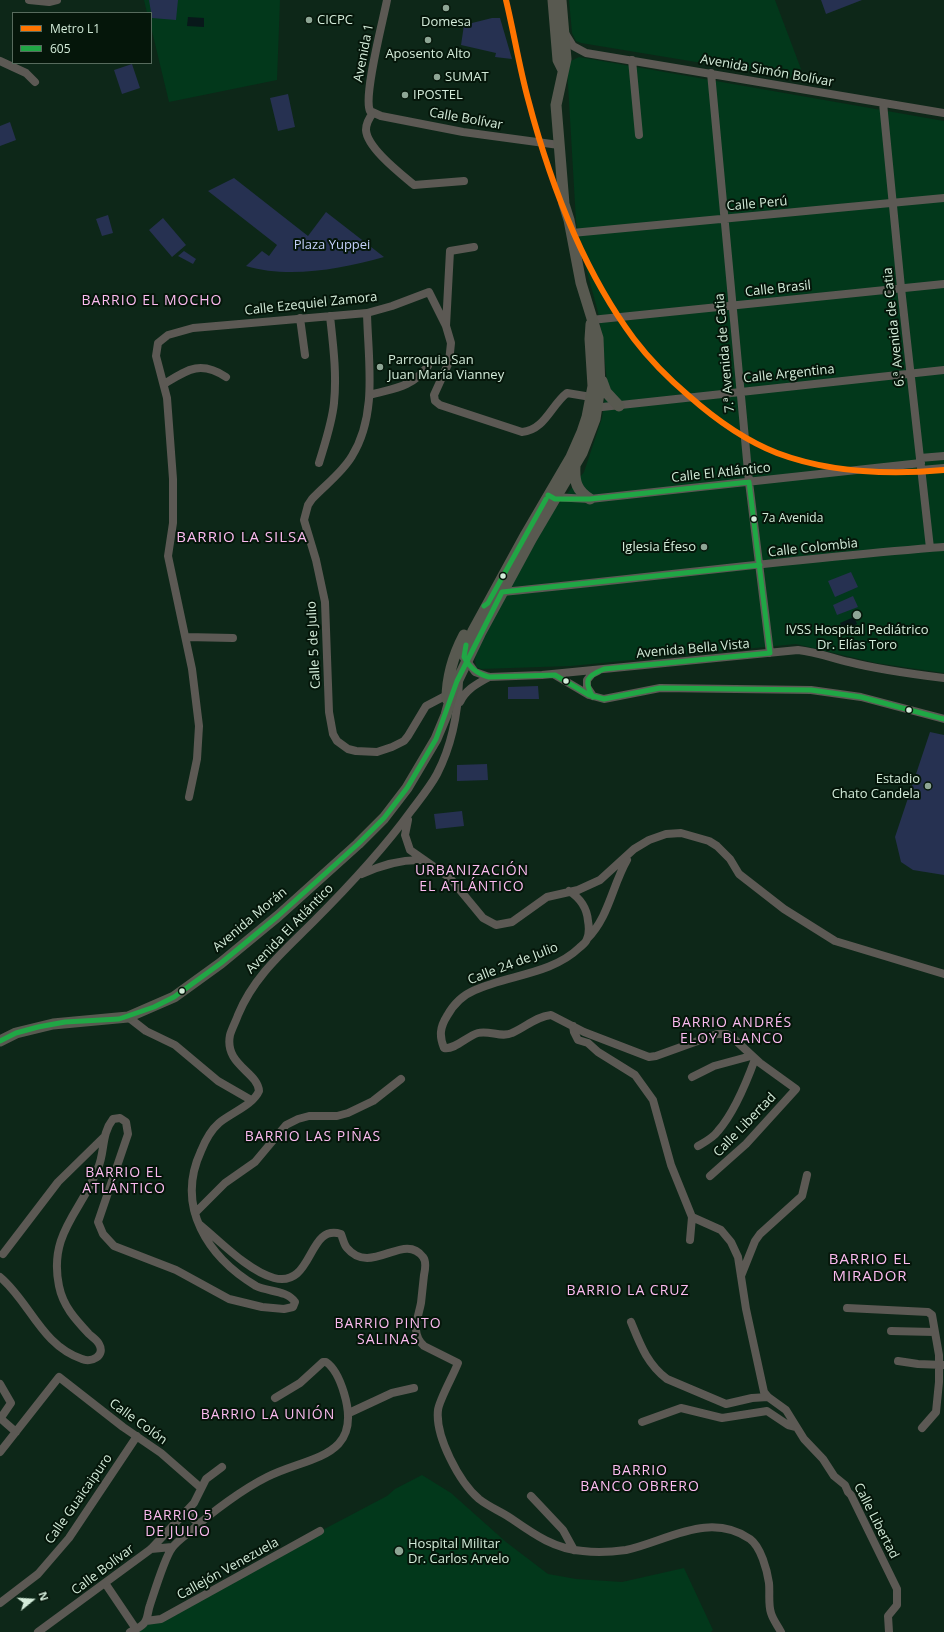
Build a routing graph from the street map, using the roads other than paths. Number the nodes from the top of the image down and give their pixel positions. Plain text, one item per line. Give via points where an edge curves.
1 (29, 0) edge
2 (57, 0) edge
3 (386, 0) edge
4 (553, 0) edge
5 (561, 0) edge
6 (564, 29) junction
7 (586, 53) junction
8 (632, 60) junction
9 (0, 61) edge
10 (564, 65) junction
11 (711, 73) junction
12 (35, 82) dead end
13 (559, 91) junction
14 (884, 103) junction
15 (372, 112) junction
16 (944, 113) edge
17 (639, 135) dead end
18 (559, 145) junction
19 (464, 181) dead end
20 (944, 198) edge
21 (893, 204) junction
22 (724, 219) junction
23 (569, 220) junction
24 (572, 234) junction
25 (474, 247) dead end
26 (944, 284) edge
27 (901, 288) junction
28 (732, 306) junction
29 (367, 313) junction
30 (330, 316) junction
31 (300, 318) junction
32 (591, 320) junction
33 (446, 326) junction
34 (305, 355) dead end
35 (428, 366) dead end
36 (944, 370) edge
37 (601, 373) junction
38 (910, 373) junction
39 (226, 377) dead end
40 (164, 384) junction
41 (740, 391) junction
42 (370, 395) junction
43 (593, 404) junction
44 (619, 406) junction
45 (578, 452) junction
46 (944, 456) edge
47 (319, 463) dead end
48 (921, 464) junction
49 (576, 465) junction
50 (944, 468) edge
51 (749, 482) junction
52 (552, 497) junction
53 (590, 499) junction
54 (944, 547) edge
55 (930, 548) junction
56 (760, 565) junction
57 (499, 590) junction
58 (488, 603) junction
59 (186, 637) junction
60 (233, 638) dead end
61 (459, 644) junction
62 (770, 653) junction
63 (467, 661) junction
64 (604, 669) junction
65 (555, 674) junction
66 (489, 677) junction
67 (460, 678) junction
68 (944, 678) edge
69 (447, 695) junction
70 (593, 697) junction
71 (458, 704) junction
72 (446, 715) junction
73 (944, 719) edge
74 (189, 797) dead end
75 (417, 803) junction
76 (630, 854) junction
77 (424, 860) junction
78 (357, 876) junction
79 (569, 891) junction
80 (587, 939) junction
81 (944, 974) edge
82 (128, 1017) junction
83 (573, 1026) junction
84 (0, 1041) edge
85 (753, 1058) junction
86 (692, 1077) dead end
87 (401, 1079) dead end
88 (796, 1089) joint
89 (251, 1100) junction
90 (104, 1137) junction
91 (698, 1146) dead end
92 (807, 1175) dead end
93 (710, 1176) dead end
94 (195, 1212) junction
95 (692, 1217) junction
96 (198, 1224) junction
97 (690, 1240) dead end
98 (3, 1254) dead end
99 (740, 1276) junction
100 (0, 1277) edge
101 (847, 1308) dead end
102 (631, 1322) dead end
103 (891, 1331) dead end
104 (934, 1332) junction
105 (898, 1361) dead end
106 (942, 1365) edge
107 (0, 1384) edge
108 (414, 1388) dead end
109 (768, 1397) junction
110 (275, 1398) dead end
111 (941, 1404) edge
112 (349, 1413) junction
113 (0, 1418) edge
114 (642, 1422) dead end
115 (796, 1426) junction
116 (922, 1428) dead end
117 (16, 1432) junction
118 (137, 1436) junction
119 (0, 1452) edge
120 (222, 1467) dead end
121 (201, 1488) junction
122 (532, 1496) dead end
123 (186, 1512) junction
124 (199, 1524) junction
125 (320, 1531) dead end
126 (172, 1547) junction
127 (150, 1549) junction
128 (574, 1550) junction
129 (105, 1583) junction
130 (0, 1603) edge
131 (146, 1621) junction
132 (133, 1631) edge
133 (38, 1632) edge
134 (781, 1632) edge
135 (890, 1632) edge

1 - 2 street
3 - 15 street, Avenida 1 via 368,105
4 - 10 main road via 558,60
5 - 6 main road
6 - 7 street, Avenida Simón Bolívar via 573,46
6 - 10 main road
7 - 8 street, Avenida Simón Bolívar
7 - 10 street, Avenida Simón Bolívar
8 - 11 street, Avenida Simón Bolívar
8 - 17 street
9 - 12 street via 26,73
10 - 13 main road
11 - 14 street, Avenida Simón Bolívar
11 - 22 street, 7.ª Avenida de Catia
13 - 18 main road via 556,104
13 - 23 main road via 563,104 571,204
14 - 16 street, Avenida Simón Bolívar
14 - 21 street, 6.ª Avenida de Catia
15 - 18 street, Calle Bolívar via 463,132
15 - 19 street via 366,129 369,141 414,185
18 - 23 main road via 564,204
20 - 21 street, Calle Perú
21 - 22 street, Calle Perú
21 - 27 street, 6.ª Avenida de Catia
22 - 24 street, Calle Perú
22 - 28 street, 7.ª Avenida de Catia
23 - 24 main road
24 - 32 main road
25 - 33 street via 450,251
26 - 27 street, Calle Brasil
27 - 28 street, Calle Brasil
27 - 38 street, 6.ª Avenida de Catia
28 - 32 street, Calle Brasil
28 - 41 street, 7.ª Avenida de Catia
29 - 30 street, Calle Ezequiel Zamora
29 - 33 street, Calle Ezequiel Zamora via 429,292
29 - 42 street, Calle 5 de Julio
30 - 31 street, Calle Ezequiel Zamora
30 - 47 street via 335,372 334,402 331,423
31 - 34 street
31 - 40 street, Calle Ezequiel Zamora via 193,328 168,336 158,343 156,356
32 - 37 main road via 598,338
32 - 43 main road
33 - 43 street, Calle Argentina via 451,352 434,395 435,401 440,405 522,432 532,430 541,423 567,393
35 - 42 street via 418,378 408,384
36 - 38 street, Calle Argentina
37 - 43 main road
37 - 44 main road via 606,392
38 - 41 street, Calle Argentina
38 - 48 street, 6.ª Avenida de Catia
39 - 40 street via 214,370 200,367 192,368
40 - 59 street via 174,479 173,523 168,556
41 - 44 street, Calle Argentina
41 - 51 street, 7.ª Avenida de Catia
42 - 69 street, Calle 5 de Julio via 354,454 312,499 304,520 325,602 329,712 333,734 340,744 348,749 368,752 383,750 404,741 426,706
43 - 44 street, Calle Argentina
43 - 45 main road
45 - 49 main road
45 - 52 main road
46 - 48 street
48 - 50 street
48 - 51 street, Calle El Atlántico
48 - 55 street, 6.ª Avenida de Catia
49 - 52 main road
49 - 53 main road via 574,476 578,489
51 - 53 street, Calle El Atlántico
51 - 56 street, 7.ª Avenida de Catia
52 - 53 street, Calle El Atlántico
52 - 57 main road
54 - 55 street, Calle Colombia
55 - 56 street, Calle Colombia
56 - 57 street, Calle Colombia
56 - 62 street, 7.ª Avenida de Catia
57 - 58 main road
57 - 63 main road, Avenida Morán
58 - 61 main road, Avenida Morán via 478,611
58 - 63 main road via 467,642 464,657
59 - 60 street
59 - 74 street via 199,726 197,759
61 - 67 main road via 457,656
61 - 69 main road, Avenida Morán via 448,674
62 - 64 street, Avenida Bella Vista
62 - 68 street, Avenida Bella Vista via 798,650 818,652 850,662
63 - 66 street via 475,672
63 - 67 main road, Avenida Morán
64 - 65 street, Avenida Bella Vista
64 - 70 street via 592,674 587,680 587,687
65 - 66 street, Avenida Bella Vista
65 - 70 street via 564,682
66 - 71 street, Avenida Bella Vista via 464,694
67 - 71 street, Avenida El Atlántico
67 - 72 main road, Avenida Morán via 453,690
69 - 72 main road, Avenida Morán
70 - 73 street via 617,697 660,688 811,690 860,697
71 - 75 street, Avenida El Atlántico via 453,732 437,774
72 - 82 main road, Avenida Morán via 428,755 407,788 384,818 358,844 221,963 174,997
75 - 77 street via 406,824 405,841 410,850
75 - 78 street, Avenida El Atlántico
76 - 79 street via 600,880
76 - 80 street, Calle 24 de Julio via 597,929
76 - 81 street via 649,840 666,834 682,834 709,841 723,851 740,874 784,909 835,941
77 - 78 street via 414,859 387,864
77 - 79 street via 455,883 483,918 496,925 512,922 547,897
78 - 89 street, Avenida El Atlántico via 271,963 243,1002 230,1035 230,1047 237,1062 258,1085 259,1091
79 - 80 street via 585,908 589,922
80 - 83 street, Calle 24 de Julio via 562,960 537,971 476,989 465,996 448,1013 440,1033 443,1046 448,1049 476,1033 512,1033 545,1016 557,1016
82 - 84 main road, Avenida Morán via 53,1024 16,1033
82 - 89 street via 142,1029 174,1045 218,1081
83 - 85 street, Calle 24 de Julio via 649,1057 722,1033 733,1038
83 - 95 street via 578,1040 588,1043 635,1075 648,1093 658,1113 671,1165
85 - 86 street via 714,1066
85 - 88 street, Calle 24 de Julio
85 - 91 street via 746,1082 724,1124 714,1136
87 - 94 street via 373,1101 348,1113 337,1116 309,1116 286,1125 255,1162 225,1183
88 - 93 street, Calle Libertad via 746,1144
89 - 94 street via 215,1127 201,1151 192,1180
90 - 96 street via 113,1119 123,1119 128,1134 98,1222 103,1234 114,1246 176,1270 229,1299 262,1307 293,1307 294,1302 289,1296 257,1286 231,1266 205,1239
90 - 98 street via 58,1182
90 - 100 street via 96,1176 62,1234 56,1268 63,1300 99,1344 100,1354 93,1360 86,1360 62,1349 48,1337 13,1289
92 - 99 street via 802,1196 760,1234
94 - 96 street
95 - 97 street
95 - 99 street via 712,1225 727,1235 738,1257
96 - 128 street via 252,1267 276,1278 297,1274 304,1268 316,1244 329,1233 341,1234 347,1248 362,1258 380,1257 407,1248 420,1254 425,1260 425,1268 416,1321 418,1338 428,1349 458,1363 439,1405 438,1415 441,1432 457,1472 484,1502 536,1536 562,1548
99 - 109 street via 762,1385
101 - 104 street via 928,1312 932,1315
102 - 109 street via 647,1359 668,1379 726,1404
103 - 104 street
104 - 106 street
105 - 106 street
106 - 111 street
107 - 113 street via 11,1403
108 - 112 street via 392,1393
109 - 115 street, Calle Libertad via 786,1410
110 - 112 street via 300,1384 323,1362 328,1364 342,1387
111 - 116 street
112 - 124 street via 347,1428 336,1448 322,1456 268,1476 247,1488
113 - 117 street
114 - 115 street via 681,1408 722,1418 767,1410 788,1424
115 - 135 street, Calle Libertad via 834,1476 845,1484 897,1589 897,1605 888,1616
117 - 118 street, Calle Colón via 59,1377
117 - 119 street
118 - 121 street, Calle Colón
118 - 130 street, Calle Guaicaipuro via 70,1538 38,1574
120 - 121 street, Calle Bolívar via 206,1479
121 - 123 street, Calle Bolívar via 198,1497
122 - 128 street via 563,1530
123 - 124 street
123 - 127 street, Calle Bolívar
124 - 126 street
125 - 131 street, Callejón Venezuela via 161,1619
126 - 127 street
126 - 131 street
127 - 129 street, Calle Bolívar
128 - 134 street via 625,1550 706,1527 721,1527 735,1532 751,1540 759,1551 769,1583 771,1615
129 - 132 street
129 - 133 street, Calle Bolívar
131 - 132 street

